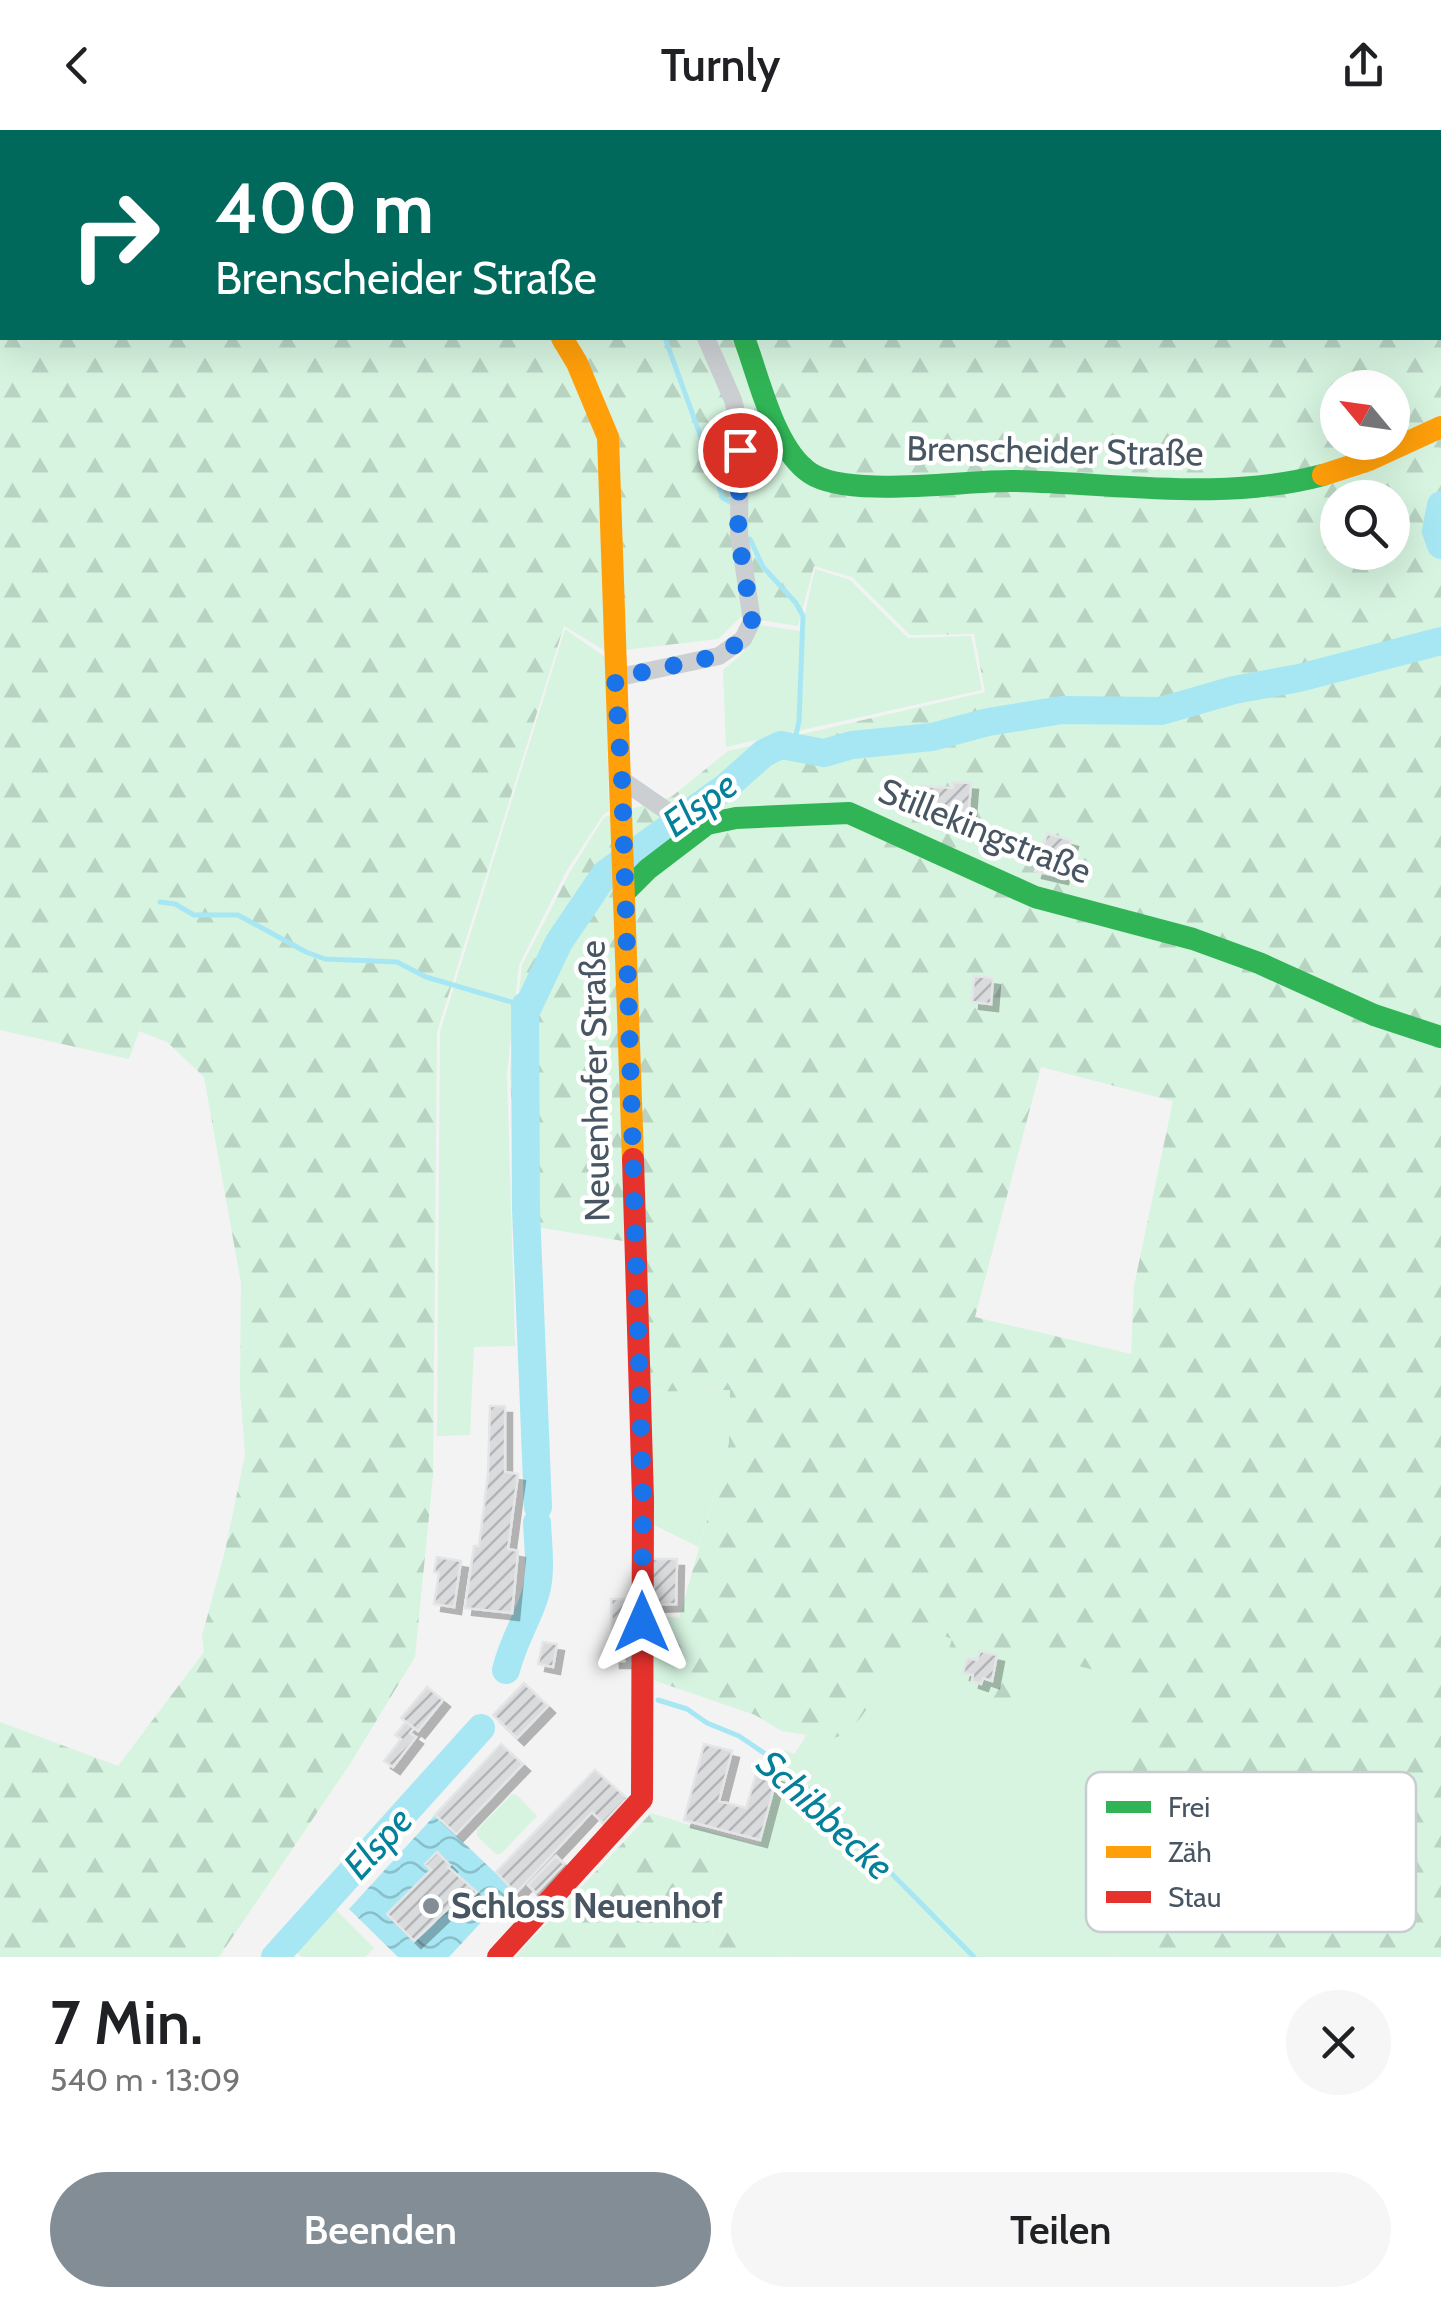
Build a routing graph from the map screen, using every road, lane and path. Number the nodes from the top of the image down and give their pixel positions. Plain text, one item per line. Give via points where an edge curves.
1 (563, 340) edge
2 (707, 340) edge
3 (745, 340) edge
4 (1441, 426) edge
5 (615, 678) junction
6 (622, 780) junction
7 (699, 822) junction
8 (624, 871) junction
9 (1441, 1037) edge
10 (498, 1957) edge

1 - 5 street, Neuenhofer Straße via 608,437
2 - 5 street via 740,427 738,534 752,621 744,639 718,656
3 - 4 street, Brenscheider Straße via 793,454 811,473 839,483 1009,481 1217,490 1327,474
5 - 6 street, Neuenhofer Straße
6 - 7 street via 666,811
6 - 8 street, Neuenhofer Straße
7 - 8 street, Stillekingstraße via 648,869
7 - 9 street, Stillekingstraße via 849,813 1034,898 1193,939
8 - 10 street, Neuenhofer Straße via 643,1499 642,1799

